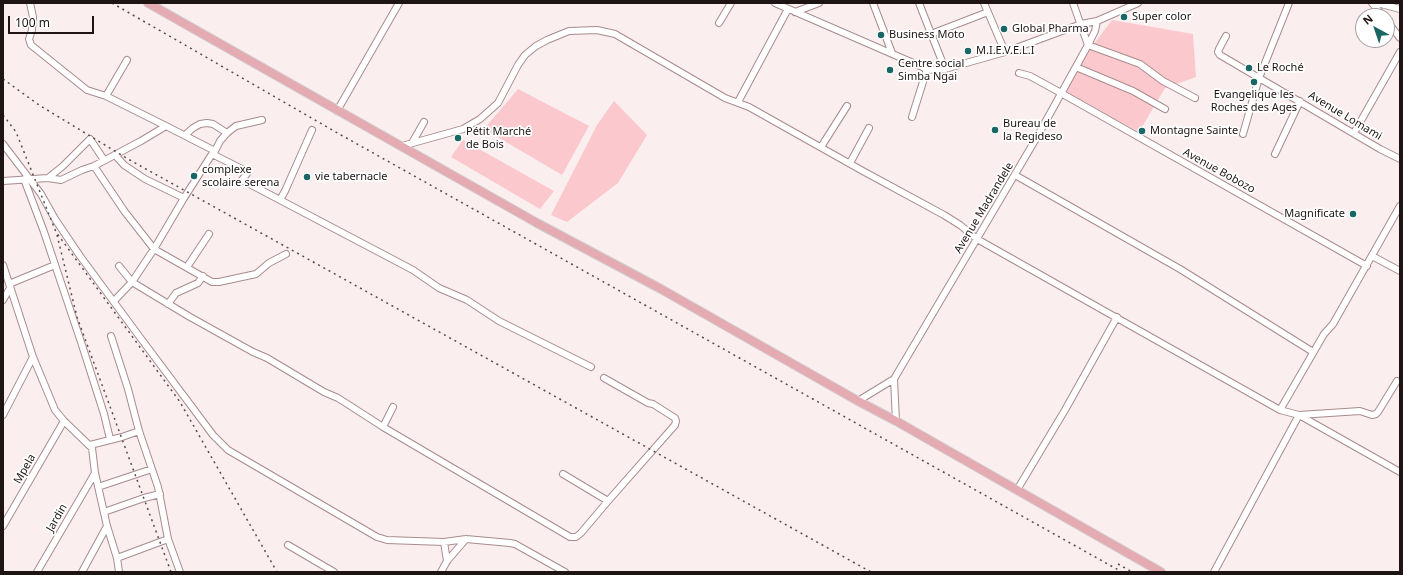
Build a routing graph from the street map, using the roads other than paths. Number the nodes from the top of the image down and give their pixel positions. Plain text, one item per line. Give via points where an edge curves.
1 (30, 3) edge
2 (148, 3) edge
3 (399, 3) edge
4 (731, 3) edge
5 (775, 3) edge
6 (820, 3) edge
7 (873, 3) edge
8 (921, 3) edge
9 (984, 3) edge
10 (1073, 3) edge
11 (1138, 3) edge
12 (1289, 3) edge
13 (1377, 3) edge
14 (788, 9) junction
15 (1400, 9) edge
16 (795, 12) junction
17 (988, 12) junction
18 (1097, 21) junction
19 (719, 23) dead end
20 (1082, 24) junction
21 (931, 34) junction
22 (1226, 36) dead end
23 (1088, 45) junction
24 (1005, 52) junction
25 (1400, 52) edge
26 (892, 53) junction
27 (127, 60) dead end
28 (1076, 67) junction
29 (927, 69) junction
30 (945, 69) junction
31 (1019, 73) dead end
32 (1260, 78) junction
33 (1061, 93) junction
34 (106, 96) junction
35 (1195, 98) dead end
36 (1300, 101) junction
37 (738, 102) junction
38 (847, 106) dead end
39 (1165, 109) dead end
40 (337, 111) junction
41 (912, 117) dead end
42 (262, 120) dead end
43 (424, 122) dead end
44 (166, 126) junction
45 (869, 128) dead end
46 (312, 130) dead end
47 (227, 133) junction
48 (1354, 133) junction
49 (1243, 134) dead end
50 (185, 135) junction
51 (412, 143) junction
52 (3, 144) edge
53 (402, 146) junction
54 (821, 147) junction
55 (213, 152) junction
56 (1275, 154) dead end
57 (115, 155) junction
58 (1400, 158) edge
59 (104, 160) junction
60 (850, 163) junction
61 (94, 166) junction
62 (1015, 175) junction
63 (48, 178) junction
64 (27, 179) junction
65 (3, 181) edge
66 (184, 198) junction
67 (280, 200) junction
68 (1400, 206) edge
69 (209, 234) dead end
70 (977, 238) junction
71 (154, 249) junction
72 (286, 254) dead end
73 (1372, 256) junction
74 (3, 264) edge
75 (55, 265) junction
76 (119, 266) dead end
77 (1367, 266) junction
78 (186, 267) junction
79 (1400, 271) edge
80 (202, 276) junction
81 (132, 282) junction
82 (9, 286) junction
83 (3, 300) edge
84 (114, 301) junction
85 (168, 304) junction
86 (1117, 317) junction
87 (110, 336) dead end
88 (1313, 352) junction
89 (33, 357) junction
90 (591, 367) dead end
91 (604, 378) dead end
92 (894, 379) junction
93 (1396, 381) dead end
94 (858, 401) junction
95 (393, 407) dead end
96 (1280, 410) junction
97 (1299, 415) junction
98 (3, 416) edge
99 (64, 421) junction
100 (896, 421) junction
101 (383, 427) junction
102 (139, 432) junction
103 (110, 439) junction
104 (90, 445) junction
105 (152, 469) junction
106 (1400, 472) edge
107 (95, 473) junction
108 (563, 474) dead end
109 (98, 487) junction
110 (1017, 490) junction
111 (160, 494) junction
112 (608, 501) junction
113 (104, 512) junction
114 (5, 519) edge
115 (3, 526) edge
116 (107, 526) junction
117 (168, 539) junction
118 (466, 539) junction
119 (444, 542) junction
120 (288, 544) dead end
121 (117, 558) junction
122 (447, 562) junction
123 (325, 567) junction
124 (180, 570) edge
125 (37, 572) edge
126 (82, 572) edge
127 (120, 572) edge
128 (173, 572) edge
129 (320, 572) edge
130 (334, 572) edge
131 (441, 572) edge
132 (565, 572) edge
133 (1161, 572) edge
134 (1214, 572) edge

1 - 34 street via 33,17 29,39 31,45 84,87
2 - 40 main road
3 - 40 street
4 - 19 street
5 - 14 street
6 - 16 street
7 - 26 street
8 - 21 street
9 - 17 street
10 - 20 street
11 - 18 street
12 - 32 street
13 - 15 street
14 - 16 street
14 - 37 street
16 - 26 street
17 - 21 street
17 - 24 street
18 - 20 street
18 - 23 street, Avenue Madrandele
20 - 23 street
20 - 24 street
21 - 30 street
22 - 32 street, Avenue Lomami via 1218,52 1220,55
23 - 28 street, Avenue Madrandele
23 - 35 street via 1140,64 1163,81
24 - 30 street
25 - 48 street
26 - 29 street
27 - 34 street
28 - 33 street, Avenue Madrandele
28 - 39 street via 1133,90
29 - 30 street
29 - 41 street
31 - 33 street, Avenue Bobozo via 1030,76
32 - 36 street, Avenue Lomami
32 - 49 street
33 - 62 street, Avenue Madrandele
33 - 77 street, Avenue Bobozo
34 - 44 street
36 - 48 street, Avenue Lomami
36 - 56 street
37 - 51 street via 725,98 615,34 597,30 569,31 536,46 525,55 498,103 480,119 463,129
37 - 54 street
38 - 54 street
40 - 53 main road
42 - 47 street via 236,126
43 - 51 street
44 - 50 street
44 - 57 street
45 - 60 street
46 - 67 street
47 - 50 street via 207,123 200,124
47 - 55 street
48 - 58 street, Avenue Lomami
50 - 55 street
51 - 53 street
52 - 64 street
53 - 94 main road
54 - 60 street
55 - 66 street
55 - 67 street via 248,172 242,180
57 - 59 street
57 - 66 street via 124,165 145,179
59 - 61 street
59 - 63 street via 90,139
60 - 70 street via 944,215
61 - 63 street via 61,180
61 - 71 street
62 - 70 street, Avenue Madrandele
62 - 88 street via 1180,269
63 - 64 street
64 - 65 street
64 - 75 street
64 - 84 street
66 - 71 street
67 - 90 street via 413,270 439,288 467,300 499,321
68 - 73 street
69 - 78 street
70 - 86 street
70 - 92 street, Avenue Madrandele
71 - 78 street
71 - 81 street
72 - 80 street via 256,274 219,282 212,282
73 - 77 street
73 - 79 street
74 - 82 street
75 - 82 street
75 - 103 street
76 - 81 street
77 - 88 street via 1333,324
78 - 80 street
80 - 85 street via 198,283 176,293
81 - 84 street
81 - 85 street
82 - 83 street
82 - 89 street
84 - 119 street via 213,435 228,450 377,537 394,541
85 - 101 street via 338,398
86 - 96 street
86 - 110 street
87 - 102 street
88 - 96 street
89 - 98 street
89 - 99 street via 55,410
91 - 112 street via 653,404 676,421
92 - 94 street
92 - 100 street
93 - 97 street via 1376,414 1360,412
94 - 100 main road
95 - 101 street
96 - 97 street
97 - 106 street
97 - 134 street
99 - 104 street
99 - 114 street, Mpela
100 - 110 main road
101 - 112 street via 570,537 576,537 581,533
102 - 103 street
102 - 105 street
103 - 104 street
104 - 107 street
105 - 109 street
105 - 111 street
107 - 109 street
107 - 125 street, Jardin
108 - 112 street
109 - 113 street
110 - 133 main road
111 - 113 street
111 - 117 street
113 - 116 street
114 - 115 street, Mpela
116 - 121 street
116 - 126 street
117 - 121 street
117 - 124 street
118 - 119 street
118 - 122 street
118 - 132 street via 515,544
119 - 122 street
120 - 123 street
121 - 127 street
122 - 131 street
123 - 129 street
123 - 130 street
124 - 128 street

